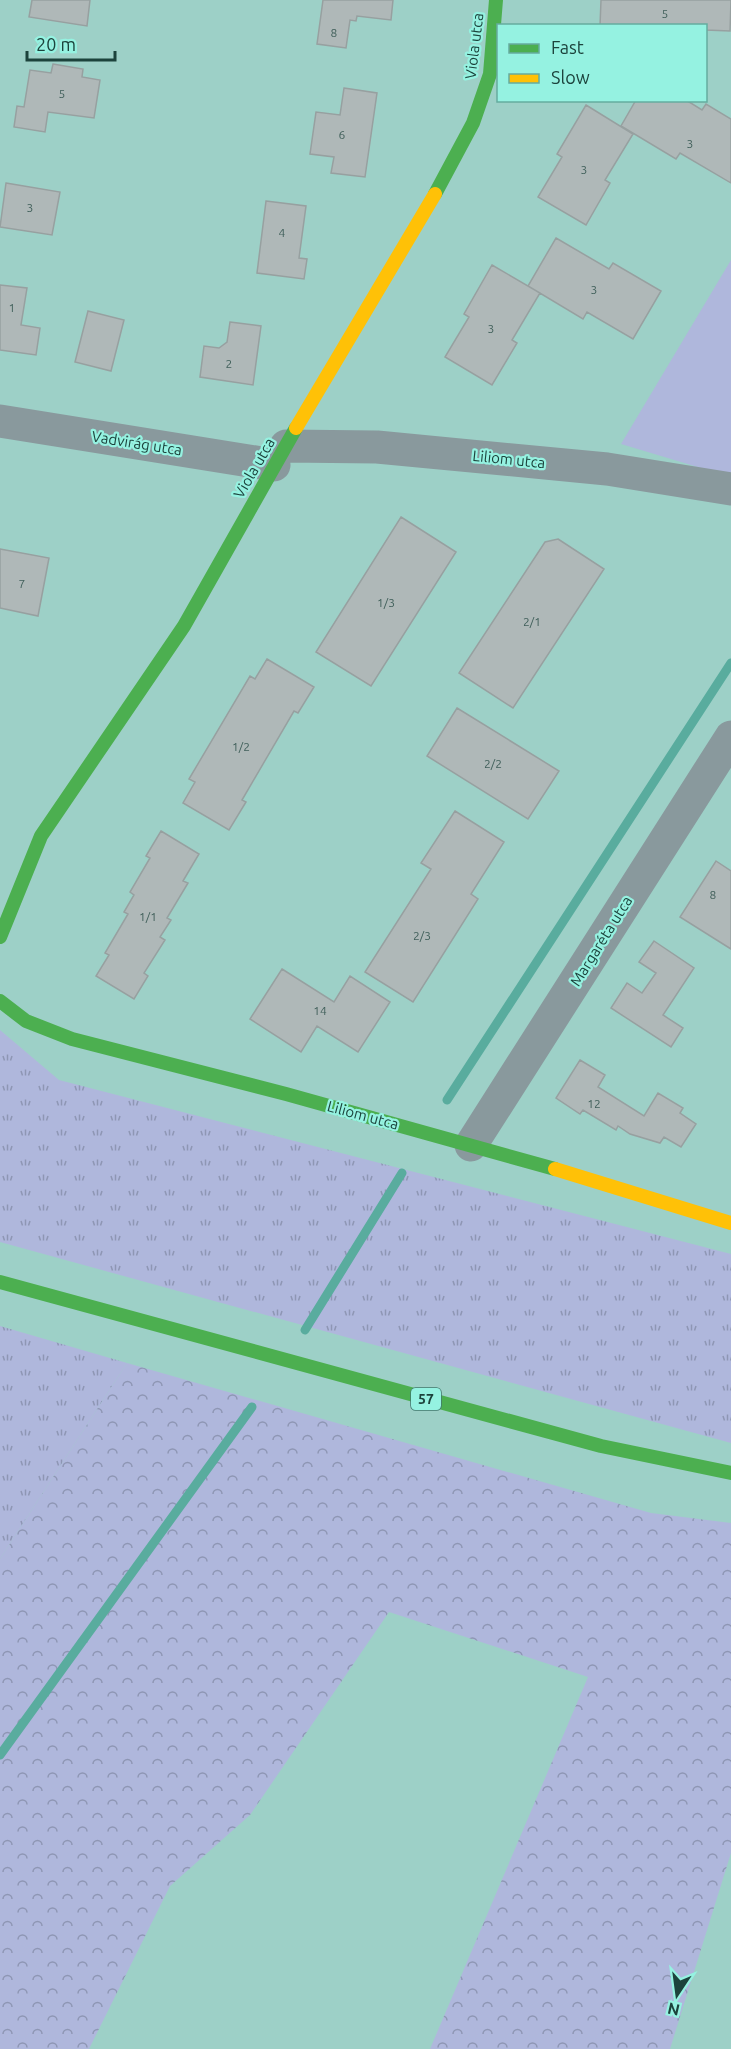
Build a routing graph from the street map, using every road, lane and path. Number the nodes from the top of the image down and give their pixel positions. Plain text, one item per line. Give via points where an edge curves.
1 (496, 0) edge
2 (0, 420) edge
3 (280, 455) junction
4 (731, 489) edge
5 (731, 737) edge
6 (0, 937) edge
7 (0, 1001) edge
8 (471, 1145) junction
9 (731, 1223) edge
10 (0, 1282) edge
11 (731, 1473) edge

1 - 3 street, Viola utca via 490,74 473,123
2 - 3 street, Vadvirág utca
3 - 4 street, Liliom utca via 377,447 607,469
3 - 6 street, Viola utca via 184,626 41,836
5 - 8 street, Margaréta utca
7 - 8 street, Liliom utca via 26,1020 72,1039
8 - 9 street, Liliom utca
10 - 11 street, 57 via 601,1446

